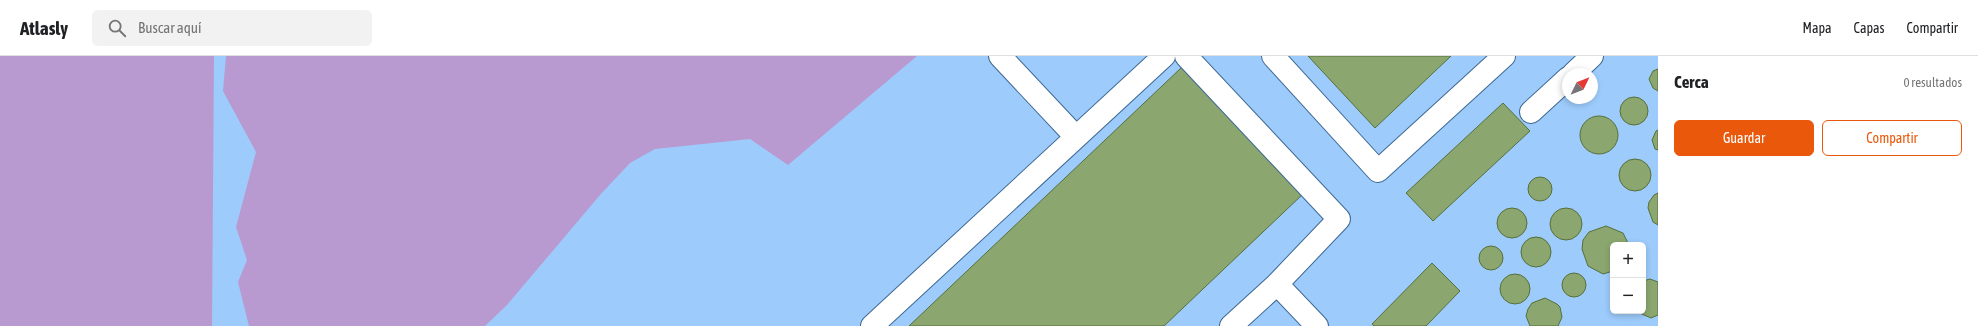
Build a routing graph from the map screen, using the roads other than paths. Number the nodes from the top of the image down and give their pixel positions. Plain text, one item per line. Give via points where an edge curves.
1 (1000, 56) edge
2 (1164, 56) edge
3 (1186, 56) edge
4 (1273, 56) edge
5 (1504, 56) edge
6 (1592, 56) edge
7 (1579, 68) edge
8 (1562, 84) edge
9 (1532, 112) dead end
10 (1076, 137) junction
11 (1277, 284) junction
12 (872, 326) edge
13 (1231, 326) edge
14 (1317, 326) edge

1 - 10 lane
2 - 10 lane
3 - 11 lane via 1340,219
4 - 5 lane via 1378,171
6 - 7 lane
8 - 9 lane
10 - 12 lane
11 - 13 lane
11 - 14 lane

